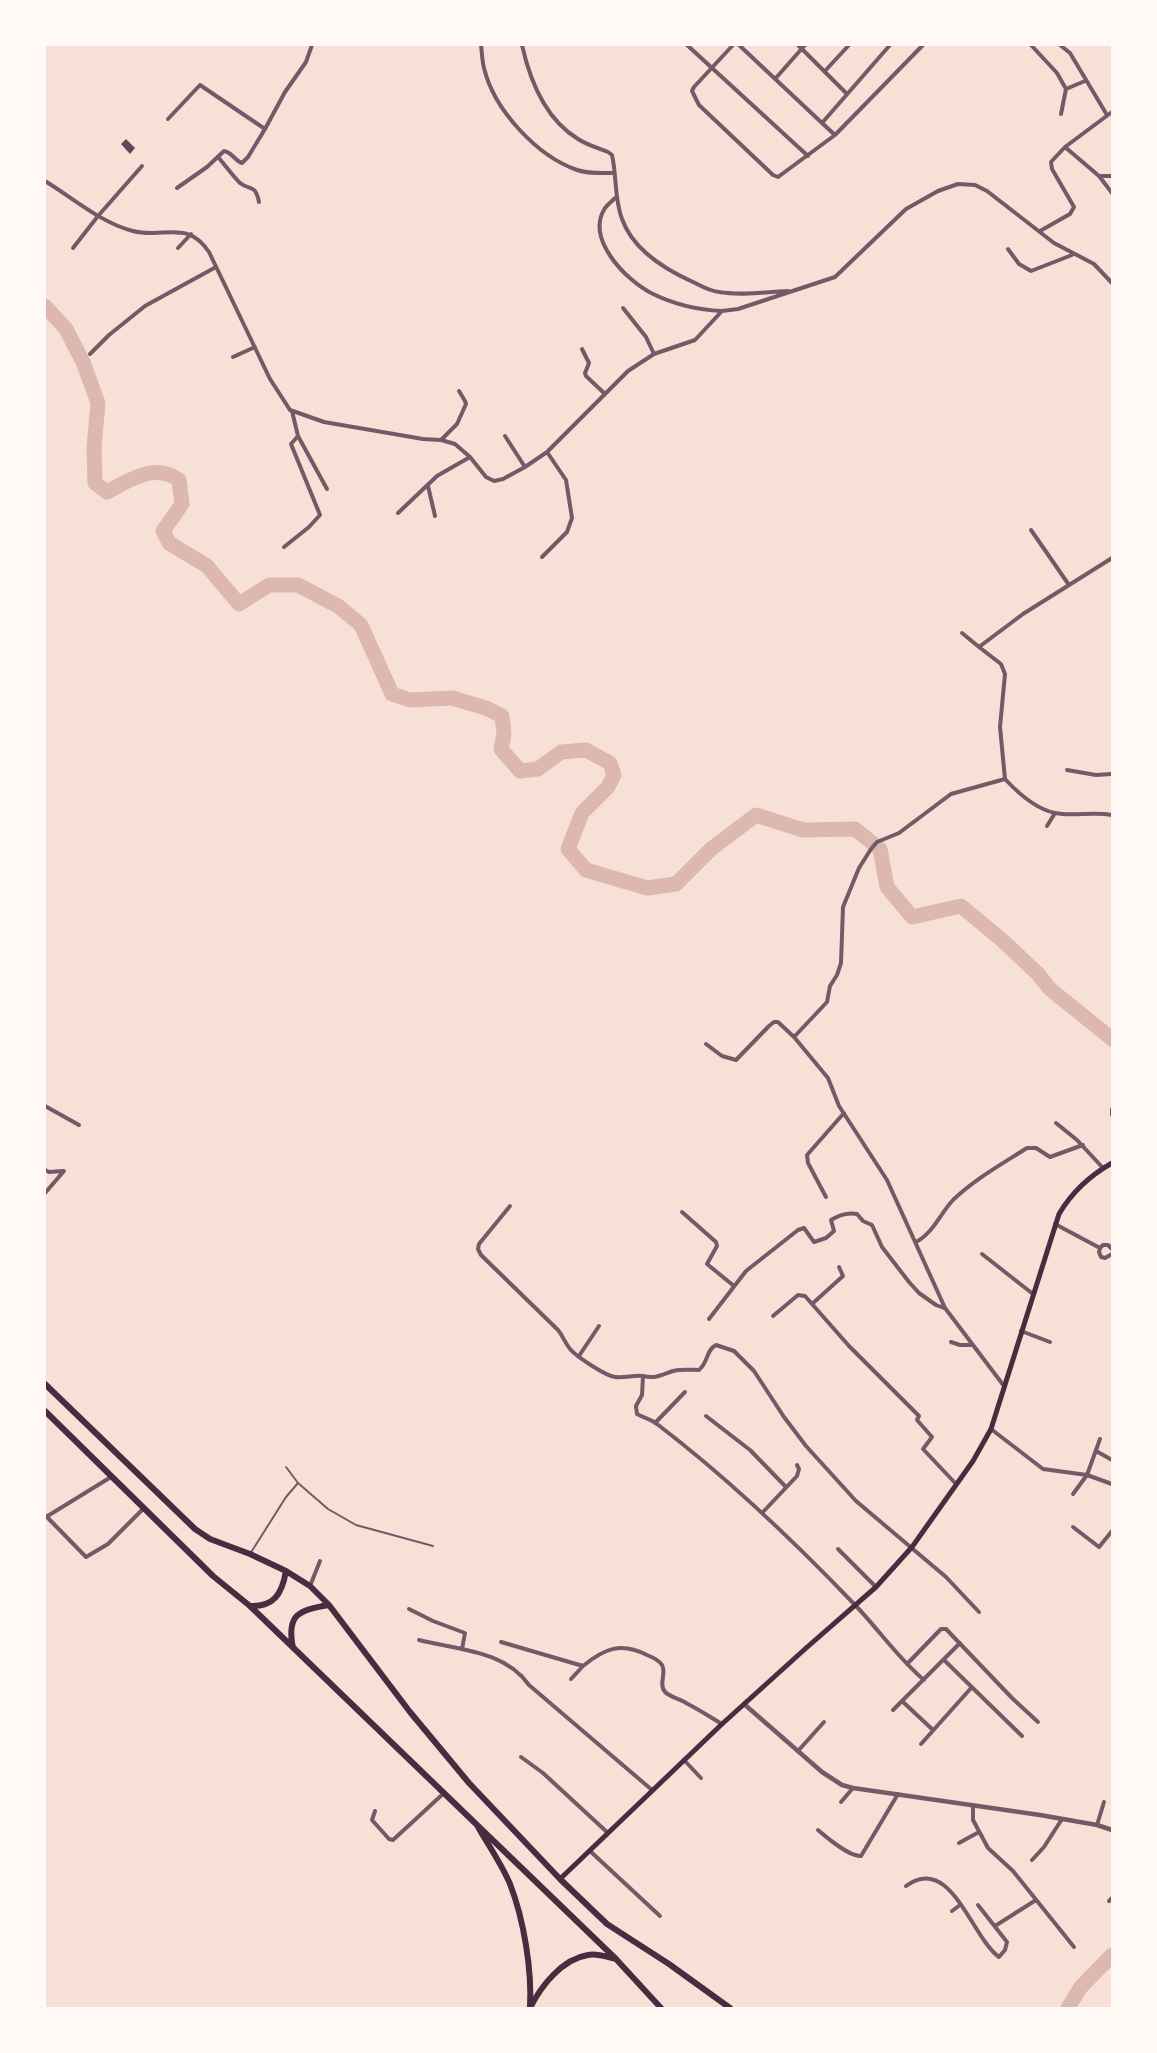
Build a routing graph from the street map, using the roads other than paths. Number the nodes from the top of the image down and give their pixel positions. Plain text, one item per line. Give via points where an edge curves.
1 (312, 45) edge
2 (481, 45) edge
3 (522, 45) edge
4 (687, 45) edge
5 (733, 45) edge
6 (739, 45) edge
7 (849, 45) edge
8 (890, 45) edge
9 (923, 45) edge
10 (1031, 45) edge
11 (1060, 45) edge
12 (802, 46) edge
13 (711, 67) junction
14 (825, 71) junction
15 (775, 79) junction
16 (1085, 81) junction
17 (1066, 89) junction
18 (847, 94) junction
19 (1112, 112) edge
20 (1061, 114) dead end
21 (1107, 115) junction
22 (168, 119) dead end
23 (822, 123) junction
24 (265, 129) junction
25 (836, 135) junction
26 (1065, 147) junction
27 (808, 156) junction
28 (218, 157) junction
29 (142, 166) dead end
30 (614, 173) junction
31 (1099, 176) junction
32 (1112, 176) edge
33 (45, 181) edge
34 (177, 188) dead end
35 (1112, 193) edge
36 (615, 197) junction
37 (259, 202) dead end
38 (98, 216) junction
39 (1040, 231) junction
40 (191, 234) junction
41 (73, 248) dead end
42 (178, 248) dead end
43 (1008, 249) dead end
44 (1073, 255) junction
45 (216, 267) junction
46 (1112, 283) edge
47 (794, 291) junction
48 (623, 308) dead end
49 (722, 312) junction
50 (255, 347) junction
51 (582, 349) dead end
52 (90, 354) dead end
53 (654, 354) junction
54 (233, 357) dead end
55 (459, 391) dead end
56 (604, 393) junction
57 (292, 411) junction
58 (298, 436) junction
59 (505, 436) dead end
60 (441, 440) junction
61 (547, 452) junction
62 (470, 457) junction
63 (525, 467) junction
64 (428, 486) junction
65 (327, 489) dead end
66 (398, 513) dead end
67 (435, 516) dead end
68 (1031, 530) dead end
69 (284, 547) dead end
70 (542, 557) dead end
71 (1112, 558) edge
72 (1069, 585) junction
73 (962, 633) dead end
74 (979, 647) junction
75 (1067, 770) dead end
76 (1112, 774) edge
77 (1005, 779) junction
78 (1055, 813) junction
79 (1112, 815) edge
80 (1047, 826) dead end
81 (794, 1037) junction
82 (706, 1044) dead end
83 (45, 1106) edge
84 (1112, 1109) edge
85 (844, 1113) junction
86 (1112, 1115) edge
87 (1056, 1123) dead end
88 (79, 1125) dead end
89 (1083, 1145) junction
90 (1112, 1163) edge
91 (1103, 1168) junction
92 (45, 1170) edge
93 (45, 1193) edge
94 (826, 1197) dead end
95 (510, 1206) dead end
96 (682, 1212) dead end
97 (1054, 1224) junction
98 (916, 1242) junction
99 (1100, 1248) junction
100 (1112, 1248) edge
101 (982, 1254) dead end
102 (1112, 1254) edge
103 (839, 1267) dead end
104 (734, 1286) junction
105 (1033, 1294) junction
106 (812, 1304) junction
107 (945, 1308) junction
108 (773, 1316) dead end
109 (709, 1319) dead end
110 (599, 1326) dead end
111 (1020, 1331) junction
112 (951, 1342) dead end
113 (1050, 1342) dead end
114 (971, 1345) junction
115 (579, 1356) junction
116 (644, 1376) junction
117 (45, 1384) edge
118 (1004, 1386) junction
119 (685, 1392) dead end
120 (45, 1411) edge
121 (706, 1416) dead end
122 (655, 1423) junction
123 (991, 1429) junction
124 (1100, 1439) dead end
125 (1096, 1451) junction
126 (1112, 1460) edge
127 (797, 1465) dead end
128 (286, 1467) dead end
129 (1087, 1475) junction
130 (112, 1476) junction
131 (298, 1483) junction
132 (956, 1484) junction
133 (1112, 1484) edge
134 (786, 1487) junction
135 (1073, 1494) dead end
136 (145, 1507) junction
137 (763, 1512) junction
138 (46, 1517) edge
139 (1074, 1527) dead end
140 (1112, 1531) edge
141 (433, 1546) dead end
142 (912, 1547) junction
143 (838, 1549) dead end
144 (250, 1554) junction
145 (320, 1561) dead end
146 (286, 1571) junction
147 (310, 1586) junction
148 (876, 1587) junction
149 (329, 1605) junction
150 (856, 1605) junction
151 (250, 1606) junction
152 (409, 1609) dead end
153 (979, 1612) dead end
154 (419, 1640) dead end
155 (501, 1642) dead end
156 (960, 1643) junction
157 (293, 1648) junction
158 (462, 1649) junction
159 (944, 1660) junction
160 (907, 1664) junction
161 (583, 1666) junction
162 (571, 1679) dead end
163 (924, 1680) junction
164 (972, 1687) junction
165 (902, 1701) junction
166 (744, 1704) junction
167 (893, 1710) dead end
168 (824, 1722) dead end
169 (1038, 1722) dead end
170 (722, 1724) junction
171 (933, 1730) junction
172 (1022, 1736) dead end
173 (921, 1744) dead end
174 (798, 1751) junction
175 (521, 1757) dead end
176 (684, 1760) junction
177 (700, 1778) dead end
178 (853, 1788) junction
179 (652, 1790) junction
180 (444, 1792) junction
181 (898, 1794) junction
182 (841, 1802) dead end
183 (1104, 1802) dead end
184 (973, 1805) junction
185 (375, 1811) dead end
186 (1062, 1819) junction
187 (476, 1824) junction
188 (1097, 1825) junction
189 (818, 1830) dead end
190 (1112, 1830) edge
191 (979, 1832) junction
192 (608, 1833) junction
193 (959, 1843) dead end
194 (590, 1851) junction
195 (1032, 1860) dead end
196 (560, 1879) junction
197 (906, 1886) dead end
198 (1036, 1900) junction
199 (960, 1905) junction
200 (978, 1905) dead end
201 (952, 1911) dead end
202 (660, 1916) dead end
203 (995, 1926) junction
204 (1074, 1947) dead end
205 (616, 1959) junction
206 (530, 2008) edge
207 (661, 2008) edge
208 (730, 2008) edge

1 - 24 street via 306,62
2 - 30 street via 484,69 498,101 522,134 542,151 578,170
3 - 30 street via 535,87 556,121 576,138 608,152
4 - 13 street
5 - 13 street
6 - 15 street
7 - 14 street
8 - 18 street
9 - 25 street
10 - 17 street
11 - 16 street via 1070,53
12 - 14 street
12 - 15 street
13 - 27 street
13 - 27 street via 694,87 695,99 773,175 778,177
14 - 18 street
15 - 23 street
16 - 17 street
16 - 21 street
17 - 20 street
18 - 23 street
19 - 21 street
21 - 26 street
22 - 24 street via 200,84
23 - 25 street
24 - 28 street via 242,163 226,151
25 - 27 street
26 - 31 street
26 - 39 street via 1051,165 1073,211
28 - 34 street
28 - 37 street via 241,183 253,188
29 - 38 street
30 - 36 street
31 - 32 street
31 - 35 street
33 - 38 street
36 - 47 street via 622,221 638,246 679,276 718,292
36 - 49 street via 605,208 601,224 603,241 615,264 651,293
38 - 40 street via 133,231
38 - 41 street
39 - 44 street
39 - 47 street via 987,191 975,185 958,184 906,209 835,278
40 - 42 street
40 - 45 street via 203,243
43 - 44 street via 1019,264 1031,271
44 - 46 street via 1088,260
45 - 50 street
45 - 52 street via 145,306
47 - 49 street
48 - 53 street
49 - 53 street via 695,340
50 - 54 street
50 - 57 street via 281,398
51 - 56 street via 589,363 586,376
53 - 56 street
55 - 60 street via 466,404 457,424
56 - 61 street
57 - 58 street
57 - 60 street via 324,422
58 - 65 street
58 - 69 street via 291,444 320,515
59 - 63 street
60 - 62 street via 455,444
61 - 63 street
61 - 70 street via 566,480 572,518 567,532
62 - 63 street via 494,481
62 - 64 street via 437,476
64 - 66 street
64 - 67 street
68 - 72 street
71 - 72 street
72 - 74 street
73 - 74 street
74 - 77 street via 1000,664 1005,674 1000,727
75 - 76 street
77 - 78 street via 1027,800
77 - 81 street via 951,794 871,849 843,907 841,963 827,1002
78 - 79 street
78 - 80 street
81 - 82 street via 774,1022 736,1060 722,1056
81 - 85 street via 822,1067
83 - 88 street
84 - 86 street
85 - 94 street via 807,1155
85 - 98 street via 887,1180
87 - 89 street
89 - 91 street
89 - 98 street via 1050,1157 1036,1148 1027,1148 971,1185
90 - 91 main road
91 - 97 main road via 1075,1191
92 - 93 street via 64,1171
95 - 115 street via 478,1249
96 - 104 street via 716,1242 707,1264
97 - 99 street
97 - 105 main road
98 - 107 street
99 - 100 street via 1106,1244
99 - 102 street via 1103,1258
101 - 105 street
103 - 106 street via 843,1276
104 - 107 street via 759,1260 801,1228 818,1242 834,1232 831,1220 850,1213 872,1225 887,1253 914,1288
104 - 109 street
105 - 111 main road
106 - 108 street via 802,1294
106 - 132 street via 920,1416 916,1420 932,1437 923,1449
107 - 114 street
110 - 115 street
111 - 113 street
111 - 118 main road
112 - 114 street
114 - 118 street
115 - 116 street via 606,1376
116 - 122 street via 636,1410
116 - 142 street via 653,1379 673,1371 699,1370 716,1345 734,1351 754,1371 813,1454 856,1501
117 - 144 main road via 195,1529
118 - 123 main road
119 - 122 street
120 - 130 main road
121 - 134 street via 750,1450
122 - 137 street
123 - 129 street via 1043,1469
123 - 132 main road
124 - 125 street
125 - 126 street
125 - 129 street
127 - 134 street via 799,1472
128 - 131 lane
129 - 133 street
129 - 135 street
130 - 136 main road
130 - 138 street
131 - 141 lane via 328,1509 356,1525
131 - 144 lane
132 - 142 main road
134 - 137 street
136 - 138 street via 108,1544 86,1557
136 - 151 main road via 213,1576
137 - 150 street
139 - 140 street via 1097,1546
142 - 148 main road
142 - 153 street
143 - 148 street
144 - 146 main road
145 - 147 street
146 - 147 main road
146 - 151 main road via 283,1586 273,1600
147 - 149 main road
148 - 150 main road
149 - 157 main road via 304,1610 293,1618
149 - 196 main road via 469,1783
150 - 160 street
150 - 166 main road
151 - 157 main road
152 - 158 street via 465,1633
154 - 158 street
155 - 161 street
156 - 159 street
156 - 160 street via 944,1628
156 - 169 street
157 - 180 main road
158 - 179 street via 516,1670
159 - 163 street
159 - 164 street
160 - 163 street
161 - 162 street
161 - 170 street via 604,1650 635,1649 661,1664 662,1685 668,1695
163 - 165 street
164 - 171 street
164 - 172 street
165 - 167 street
165 - 171 street
166 - 170 main road
166 - 174 street
168 - 174 street
170 - 176 main road
171 - 173 street
174 - 178 street via 833,1780
175 - 192 street
176 - 177 street
176 - 179 main road
178 - 181 street
178 - 182 street
179 - 192 main road
180 - 185 street via 393,1840 372,1820
180 - 187 main road
181 - 184 street
181 - 189 street via 861,1856 848,1853
183 - 188 street
184 - 186 street
184 - 191 street via 973,1820
186 - 188 street
186 - 195 street
187 - 205 main road
187 - 206 main road via 509,1883 520,1914 531,1988
188 - 190 street
191 - 193 street
191 - 198 street via 988,1848
192 - 194 main road
194 - 196 main road
194 - 202 street
196 - 208 main road via 607,1924
197 - 199 street via 916,1879 936,1879
198 - 203 street
198 - 204 street
199 - 201 street
199 - 203 street via 999,1957 1006,1942
200 - 203 street
205 - 206 main road via 590,1954 572,1961 544,1984
205 - 207 main road

